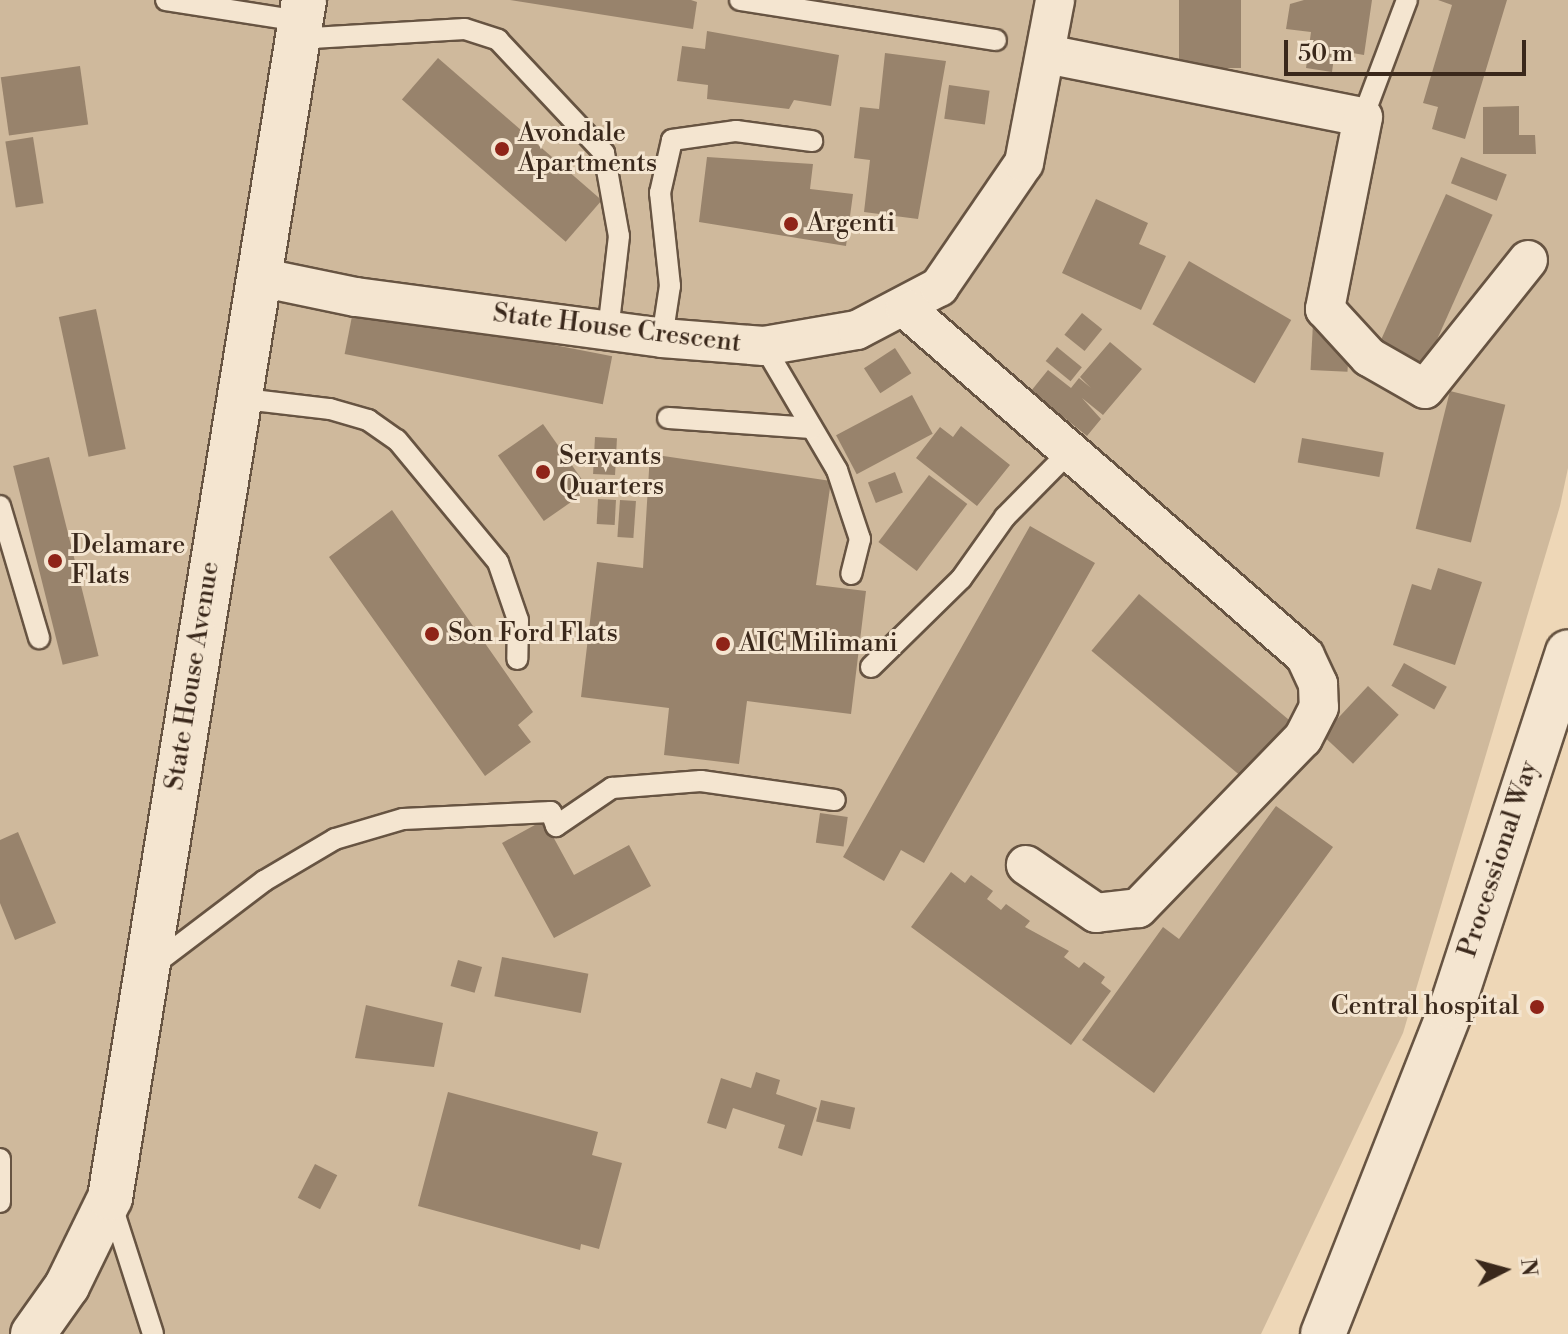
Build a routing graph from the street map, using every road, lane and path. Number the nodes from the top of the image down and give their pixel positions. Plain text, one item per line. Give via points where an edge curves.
1 (166, 0) edge
2 (740, 0) edge
3 (1055, 0) edge
4 (1407, 0) edge
5 (300, 20) edge
6 (996, 40) dead end
7 (1047, 54) junction
8 (1363, 117) junction
9 (812, 141) dead end
10 (1528, 260) dead end
11 (259, 277) junction
12 (905, 308) junction
13 (608, 331) junction
14 (662, 338) junction
15 (764, 346) junction
16 (236, 398) junction
17 (668, 418) dead end
18 (812, 428) junction
19 (1072, 449) junction
20 (0, 506) edge
21 (851, 574) dead end
22 (39, 638) dead end
23 (1568, 652) edge
24 (517, 659) dead end
25 (871, 667) dead end
26 (835, 800) dead end
27 (1026, 865) dead end
28 (148, 969) junction
29 (0, 1159) edge
30 (110, 1198) junction
31 (0, 1202) edge
32 (33, 1334) edge
33 (153, 1334) edge
34 (1323, 1334) edge

1 - 5 lane
2 - 6 lane
3 - 7 street, State House Crescent
4 - 8 lane
5 - 11 main road, State House Avenue
5 - 13 lane via 465,29 498,40 604,153 619,236
7 - 8 street
7 - 12 street, State House Crescent via 1024,163 939,287
8 - 10 street via 1325,309 1369,357 1425,389
9 - 14 lane via 736,131 672,140 660,193 670,286
11 - 13 street, State House Crescent
11 - 16 main road, State House Avenue
12 - 15 street, State House Crescent via 857,330
12 - 19 street
13 - 14 street, State House Crescent
14 - 15 street, State House Crescent
15 - 18 lane
16 - 24 lane via 330,409 368,420 397,440 498,562 518,620
16 - 28 main road, State House Avenue
17 - 18 lane
18 - 21 lane via 837,470 860,539
19 - 25 lane via 1005,517 961,579
19 - 27 street via 1305,656 1319,707 1303,738 1138,908 1096,913
20 - 22 lane
23 - 34 main road, Processional Way via 1452,1007
26 - 28 lane via 701,781 612,788 556,826 551,812 403,819 335,839 264,881
28 - 30 main road, State House Avenue
29 - 31 lane
30 - 32 main road, State House Avenue via 67,1286
30 - 33 lane

